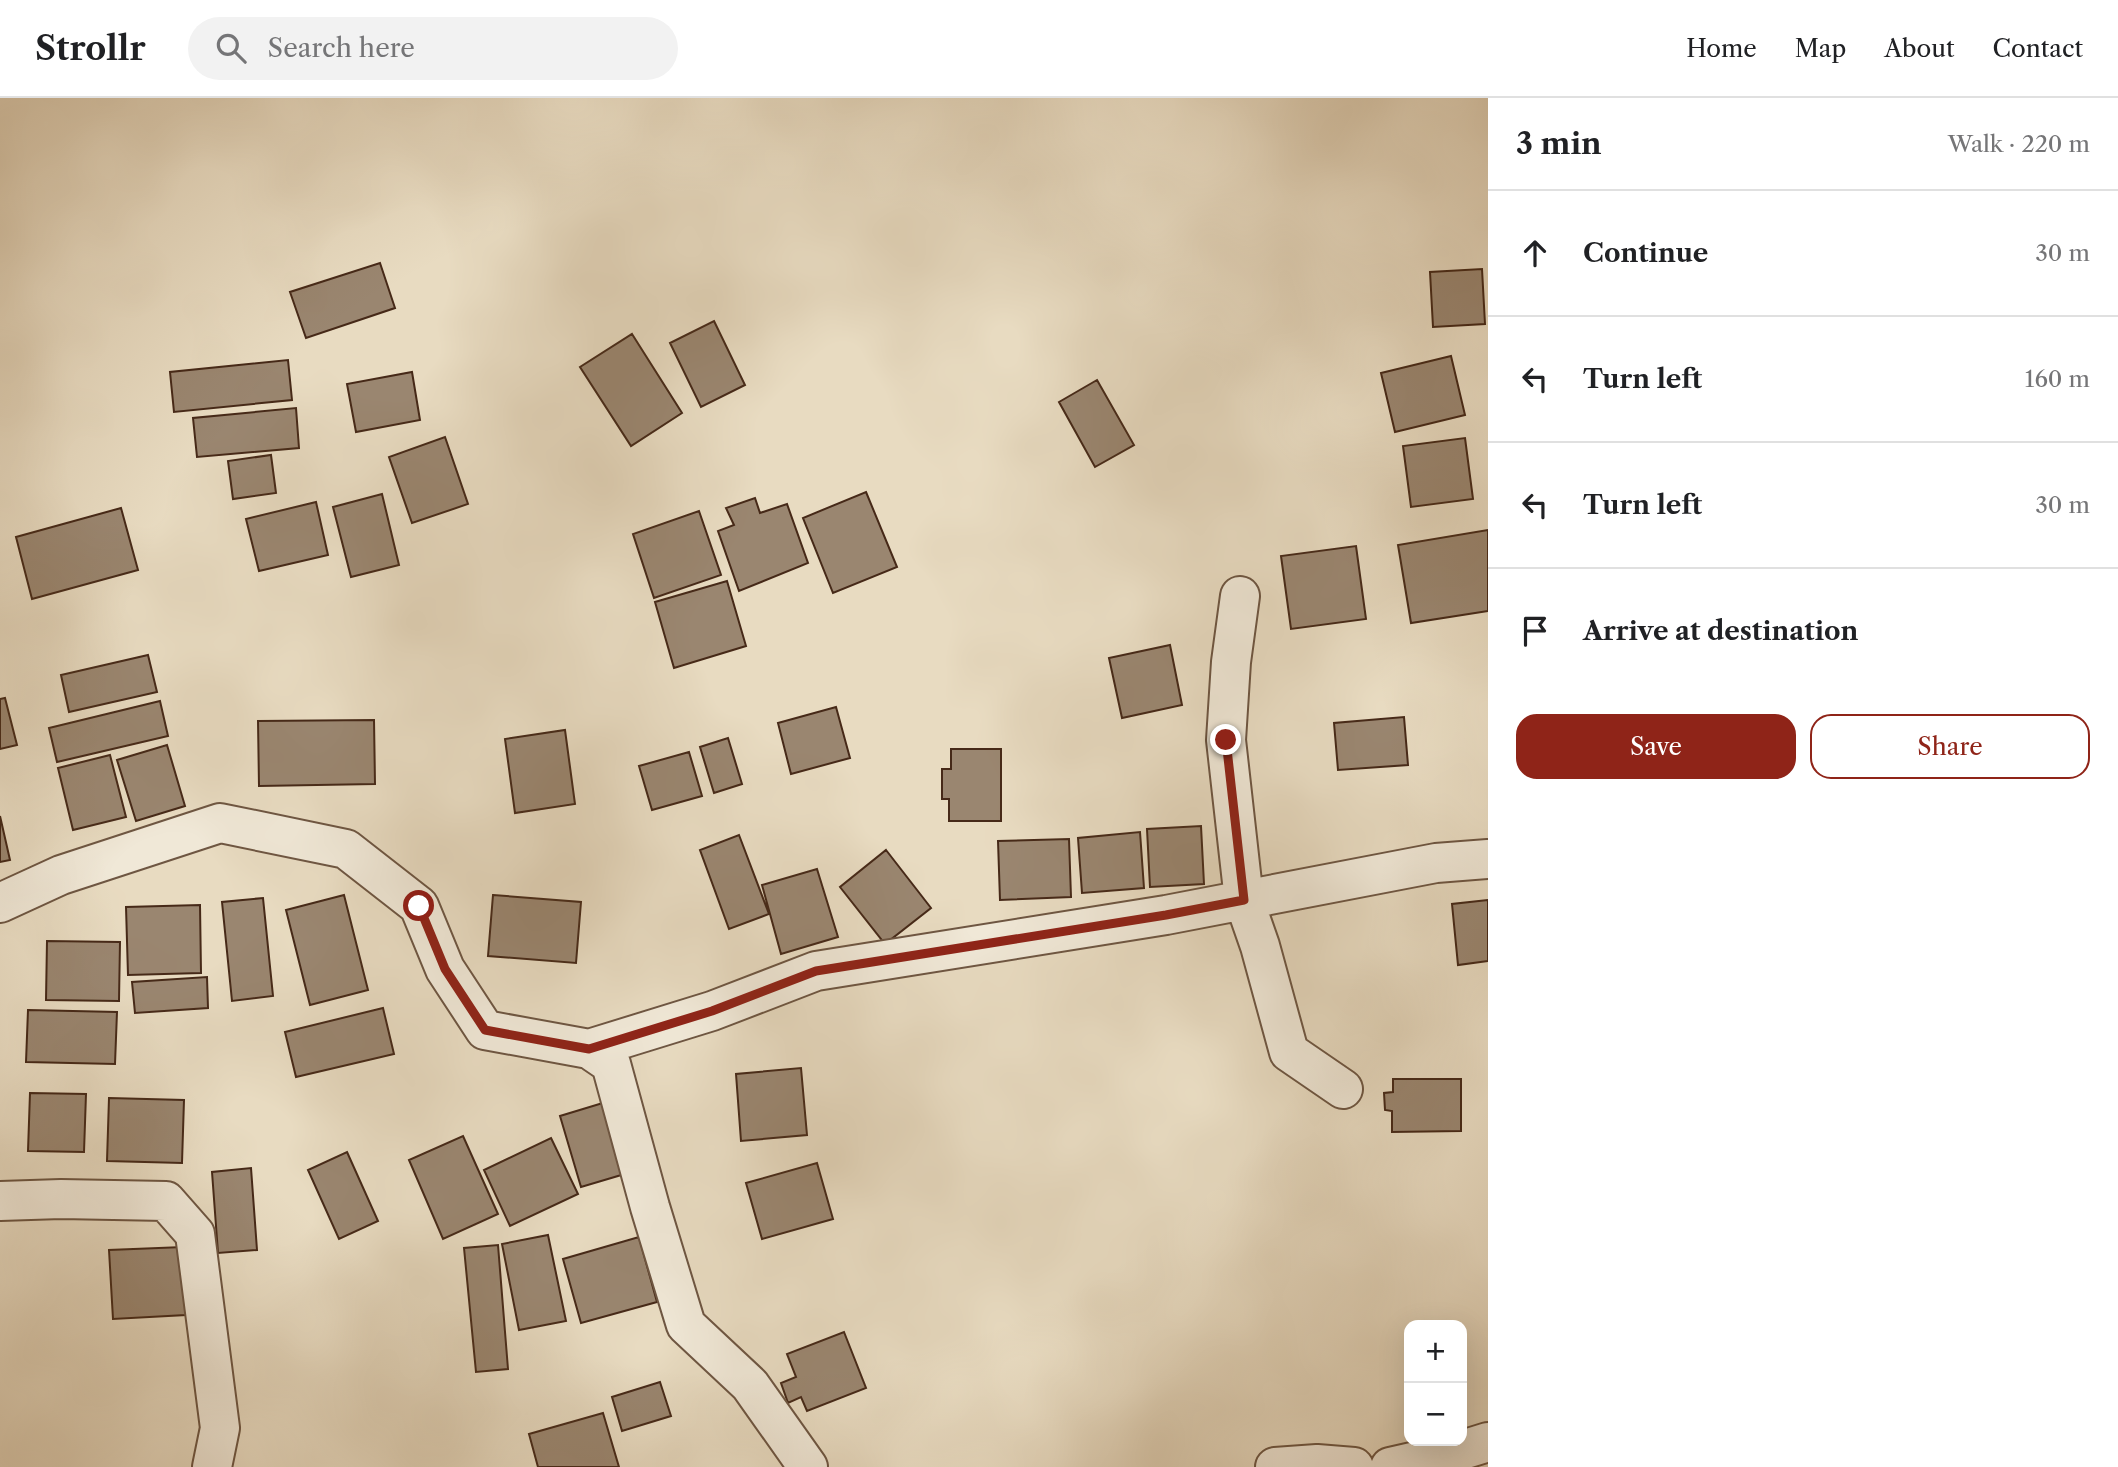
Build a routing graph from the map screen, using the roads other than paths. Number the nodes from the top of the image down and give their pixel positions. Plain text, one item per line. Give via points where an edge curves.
1 (1240, 596) dead end
2 (1488, 859) edge
3 (1244, 900) junction
4 (0, 903) edge
5 (589, 1049) junction
6 (1343, 1089) dead end
7 (0, 1201) edge
8 (1488, 1442) edge
9 (212, 1467) edge
10 (808, 1467) edge
11 (1275, 1467) edge
12 (1354, 1467) edge
13 (1390, 1467) edge

1 - 3 street via 1226,740
2 - 3 street via 1436,863
3 - 5 street via 816,971 712,1011
3 - 6 street via 1289,1052
4 - 5 street via 61,874 220,823 345,849 419,906 445,969 485,1030
5 - 10 street via 611,1064 686,1325 750,1385
7 - 9 street via 166,1201 195,1234 220,1428
8 - 13 street
11 - 12 street

